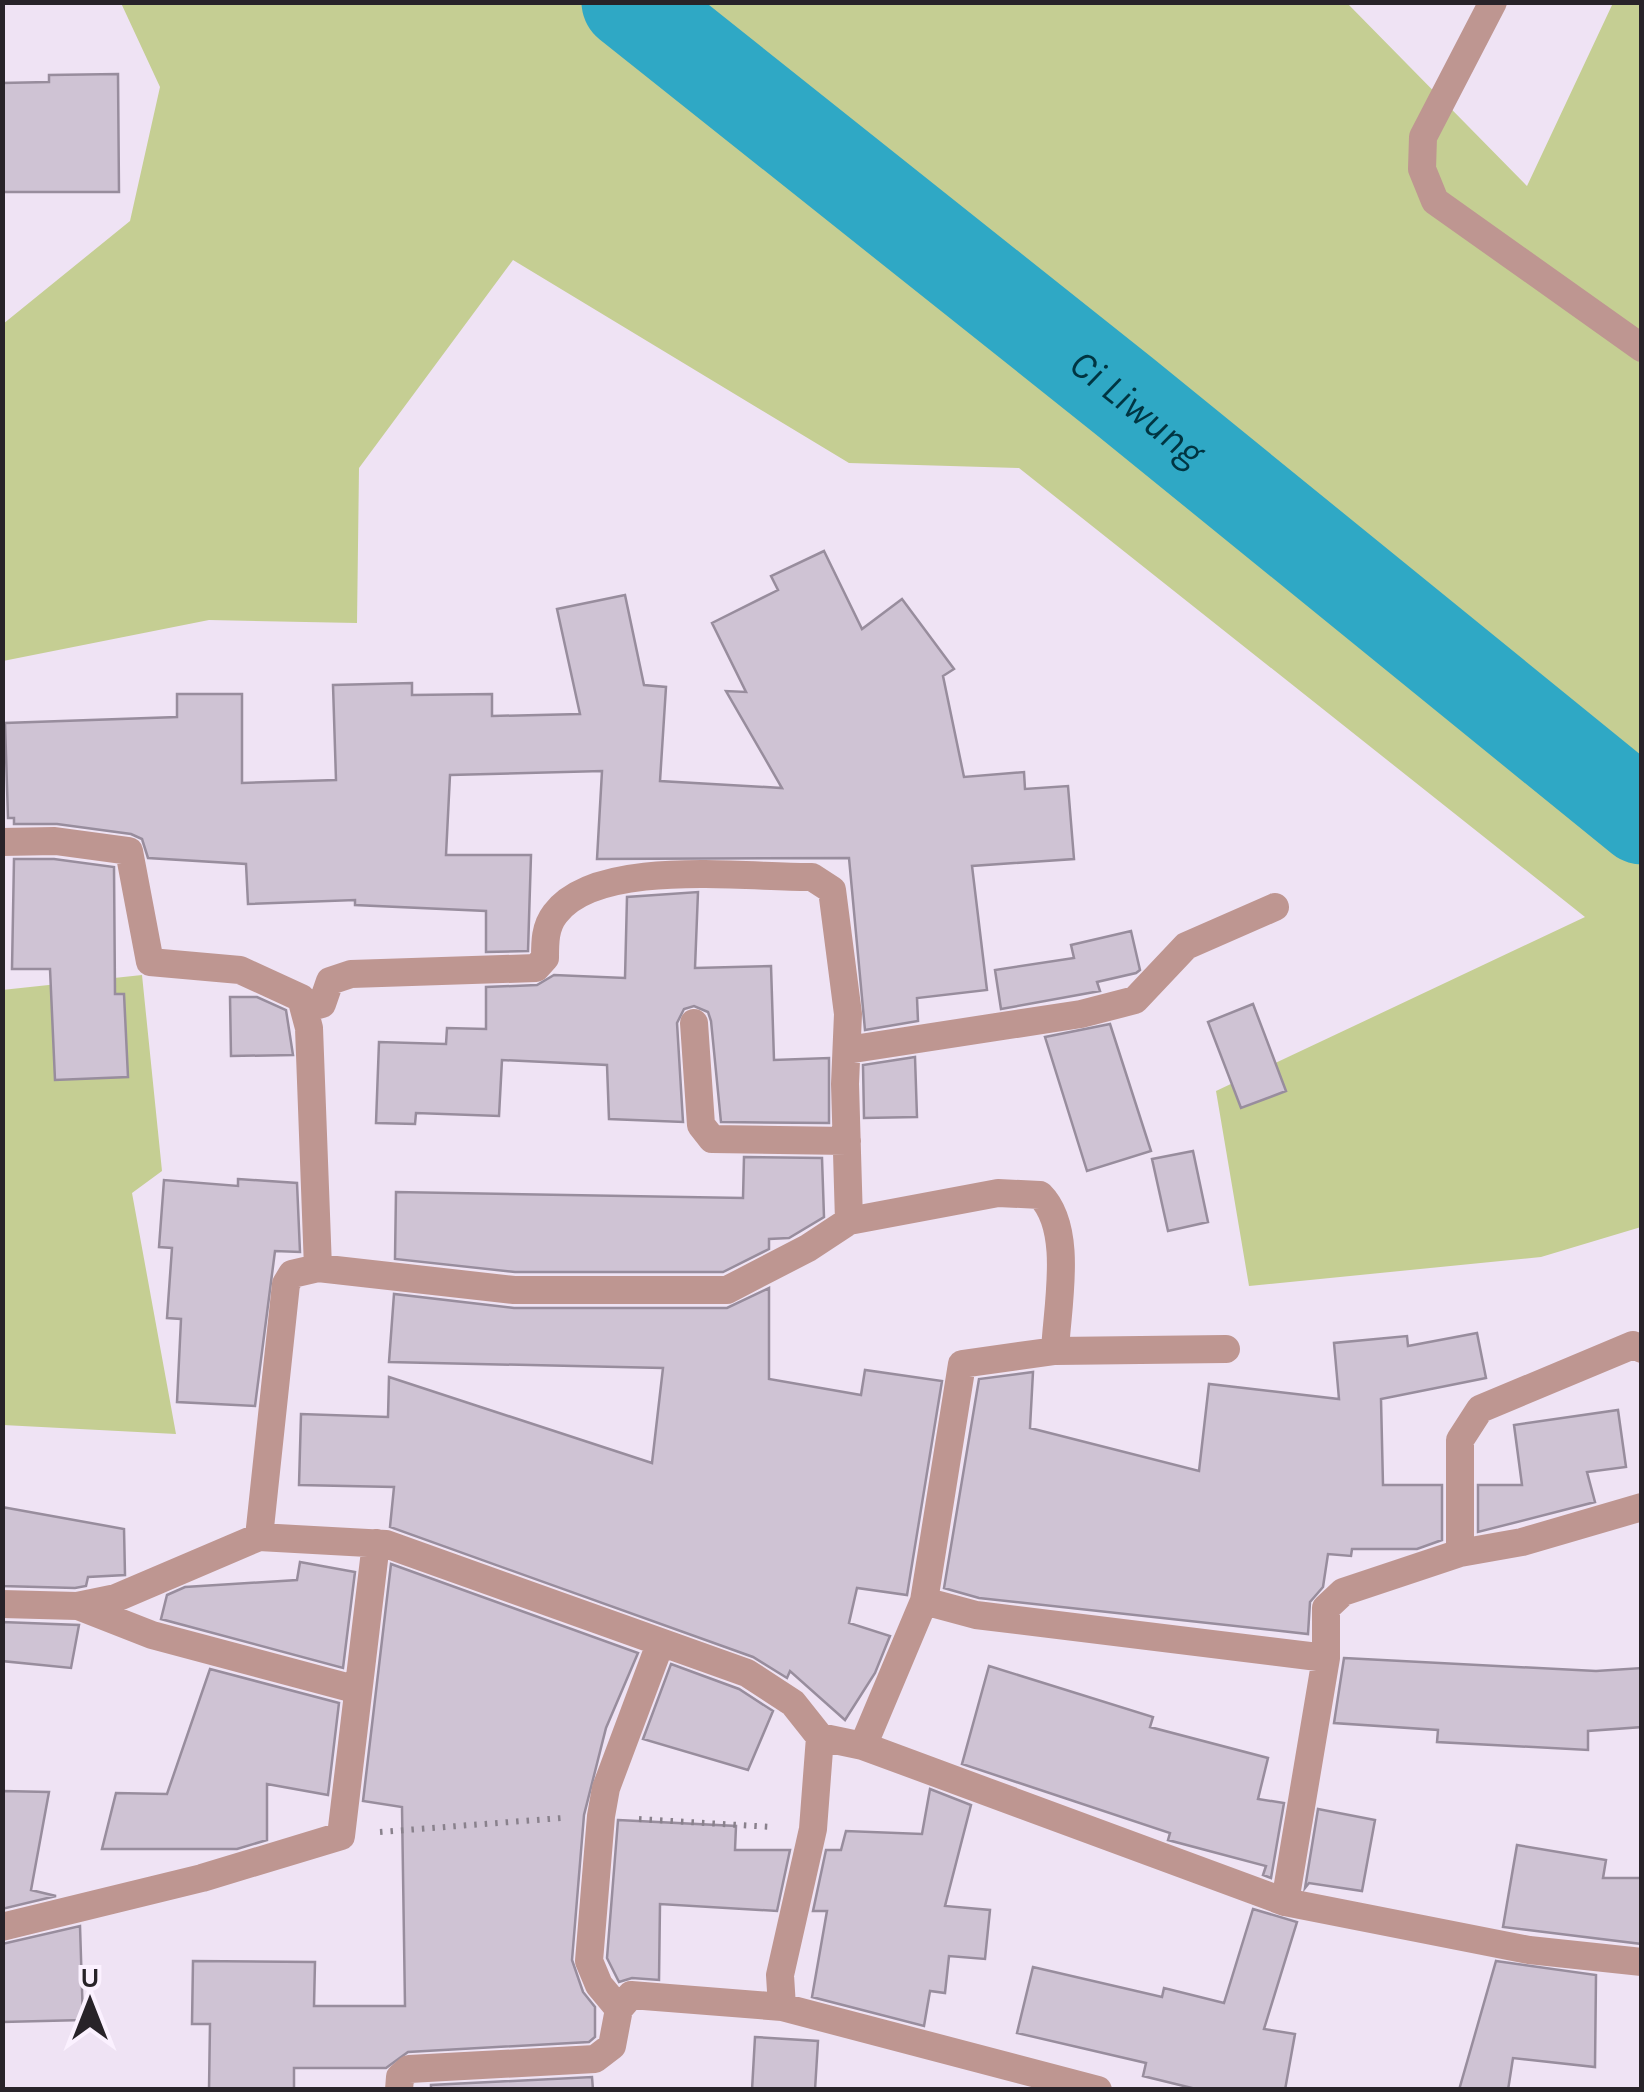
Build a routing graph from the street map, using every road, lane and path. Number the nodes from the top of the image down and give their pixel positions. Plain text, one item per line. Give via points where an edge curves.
1 (1493, 2) edge
2 (1642, 348) edge
3 (2, 842) edge
4 (1275, 908) dead end
5 (307, 1008) junction
6 (694, 1022) dead end
7 (847, 1050) junction
8 (847, 1141) junction
9 (849, 1221) junction
10 (318, 1268) junction
11 (1226, 1349) dead end
12 (1642, 1349) edge
13 (1055, 1352) junction
14 (1642, 1506) edge
15 (259, 1538) junction
16 (376, 1543) junction
17 (1460, 1553) junction
18 (924, 1601) junction
19 (2, 1604) edge
20 (77, 1606) junction
21 (660, 1644) junction
22 (1326, 1658) junction
23 (358, 1690) junction
24 (820, 1738) junction
25 (863, 1746) junction
26 (1285, 1902) junction
27 (2, 1927) edge
28 (1642, 1962) edge
29 (782, 2008) junction
30 (619, 2009) junction
31 (399, 2083) edge
32 (1098, 2090) edge

1 - 2 street via 1423,137 1422,169 1434,201
3 - 5 street via 129,851 150,962 240,970 283,986
4 - 7 street via 1186,946 1135,1000
5 - 7 street via 322,1004 330,981 352,974 536,968 545,958 545,932 556,912 592,886 656,876 812,877 832,890
5 - 10 street
6 - 8 street via 701,1125 712,1139
7 - 8 street
8 - 9 street
9 - 10 street via 727,1290 514,1290
9 - 13 street via 998,1193 1040,1195 1054,1208 1059,1248
10 - 15 street via 292,1274 286,1284
11 - 13 street
12 - 17 street via 1633,1345 1480,1408 1460,1440
13 - 18 street via 962,1364
14 - 17 street
15 - 16 street
15 - 20 street via 116,1598
16 - 21 street
16 - 23 street
17 - 22 street via 1343,1592 1326,1608
18 - 22 street via 976,1616
18 - 25 street
19 - 20 street
20 - 23 street via 152,1635
21 - 24 street via 747,1672 793,1703
21 - 30 street via 601,1816 589,1961
22 - 26 street
23 - 27 street via 341,1836
24 - 25 street
24 - 29 street via 813,1829 780,1976
25 - 26 street
26 - 28 street via 1529,1950
29 - 30 street via 631,1995
29 - 32 street
30 - 31 street via 616,2038 595,2060 408,2069

